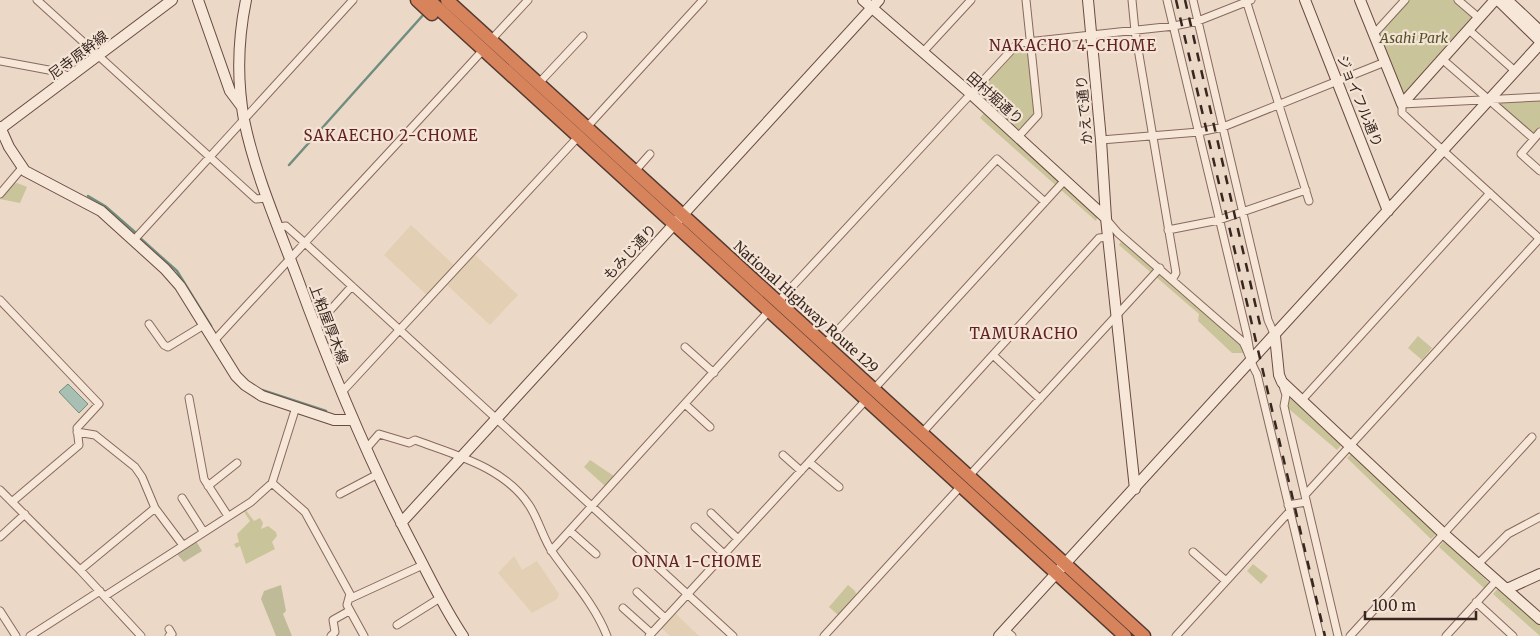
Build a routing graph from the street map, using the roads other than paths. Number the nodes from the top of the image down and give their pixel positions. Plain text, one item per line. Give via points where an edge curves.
1 (37, 0) edge
2 (172, 0) edge
3 (198, 0) edge
4 (246, 0) edge
5 (353, 0) edge
6 (417, 0) edge
7 (460, 0) edge
8 (528, 0) edge
9 (703, 0) edge
10 (863, 0) edge
11 (879, 0) edge
12 (970, 0) edge
13 (1026, 0) edge
14 (1088, 0) edge
15 (1132, 0) edge
16 (1167, 0) edge
17 (1193, 0) edge
18 (1305, 0) edge
19 (1360, 0) edge
20 (1405, 0) edge
21 (1458, 0) edge
22 (1497, 0) edge
23 (1507, 0) edge
24 (1248, 1) edge
25 (437, 2) edge
26 (872, 8) junction
27 (1479, 18) junction
28 (1198, 21) junction
29 (1174, 26) junction
30 (1135, 30) junction
31 (1468, 30) junction
32 (1540, 31) edge
33 (1091, 34) junction
34 (1374, 34) junction
35 (583, 36) dead end
36 (1031, 40) junction
37 (1540, 42) edge
38 (490, 46) junction
39 (922, 52) junction
40 (99, 56) junction
41 (1442, 59) junction
42 (0, 61) edge
43 (1385, 62) junction
44 (1516, 71) junction
45 (223, 72) junction
46 (240, 74) junction
47 (72, 77) junction
48 (1337, 82) junction
49 (539, 83) junction
50 (970, 93) junction
51 (1540, 96) edge
52 (1489, 100) junction
53 (1402, 104) junction
54 (1278, 105) junction
55 (242, 107) junction
56 (244, 119) junction
57 (1223, 127) junction
58 (0, 128) edge
59 (583, 132) junction
60 (1199, 132) junction
61 (1540, 132) edge
62 (1153, 136) junction
63 (1018, 137) junction
64 (1534, 139) junction
65 (1101, 140) junction
66 (1444, 150) junction
67 (650, 154) dead end
68 (210, 157) junction
69 (22, 168) junction
70 (635, 171) junction
71 (1540, 171) edge
72 (1065, 180) junction
73 (1306, 190) junction
74 (1490, 193) junction
75 (0, 194) edge
76 (267, 198) junction
77 (1309, 201) dead end
78 (1045, 202) junction
79 (1243, 211) junction
80 (1388, 211) junction
81 (683, 215) junction
82 (1106, 218) junction
83 (1219, 220) junction
84 (674, 224) junction
85 (278, 227) junction
86 (1168, 230) junction
87 (1109, 237) junction
88 (1540, 239) edge
89 (134, 240) junction
90 (305, 243) junction
91 (290, 259) junction
92 (1160, 268) junction
93 (1172, 280) junction
94 (352, 286) junction
95 (0, 300) edge
96 (778, 302) junction
97 (769, 311) junction
98 (1117, 314) junction
99 (149, 324) dead end
100 (204, 325) junction
101 (315, 327) junction
102 (401, 330) junction
103 (1275, 336) junction
104 (214, 341) junction
105 (825, 344) junction
106 (685, 347) dead end
107 (993, 355) junction
108 (1250, 363) junction
109 (714, 373) junction
110 (1282, 382) junction
111 (341, 393) junction
112 (870, 394) junction
113 (1040, 399) junction
114 (1302, 400) junction
115 (191, 402) dead end
116 (685, 404) junction
117 (296, 406) junction
118 (497, 418) junction
119 (352, 420) junction
120 (710, 427) dead end
121 (77, 432) junction
122 (922, 433) junction
123 (1532, 437) dead end
124 (1350, 445) junction
125 (366, 449) junction
126 (783, 455) dead end
127 (460, 457) junction
128 (810, 462) junction
129 (237, 463) dead end
130 (800, 471) junction
131 (378, 474) junction
132 (965, 481) junction
133 (272, 483) junction
134 (208, 486) junction
135 (839, 487) dead end
136 (1135, 489) junction
137 (0, 490) edge
138 (340, 494) dead end
139 (182, 498) dead end
140 (1306, 498) junction
141 (13, 501) junction
142 (592, 507) junction
143 (155, 508) junction
144 (1289, 508) junction
145 (711, 513) dead end
146 (25, 514) junction
147 (228, 516) junction
148 (1540, 517) edge
149 (401, 523) junction
150 (695, 527) dead end
151 (203, 531) junction
152 (570, 531) junction
153 (1444, 534) junction
154 (0, 537) edge
155 (738, 538) junction
156 (182, 544) junction
157 (551, 551) junction
158 (596, 554) dead end
159 (724, 554) junction
160 (1195, 556) dead end
161 (1478, 563) junction
162 (423, 565) junction
163 (1061, 569) junction
164 (80, 570) junction
165 (1540, 574) edge
166 (1497, 580) junction
167 (1226, 581) junction
168 (1508, 589) junction
169 (637, 592) dead end
170 (102, 594) junction
171 (687, 594) junction
172 (440, 598) junction
173 (349, 599) junction
174 (1476, 602) junction
175 (623, 608) dead end
176 (0, 611) edge
177 (349, 611) junction
178 (395, 616) dead end
179 (665, 618) junction
180 (1540, 619) edge
181 (1505, 629) junction
182 (1006, 634) edge
183 (335, 635) edge
184 (650, 635) edge
185 (16, 636) edge
186 (30, 636) edge
187 (141, 636) edge
188 (364, 636) edge
189 (463, 636) edge
190 (607, 636) edge
191 (734, 636) edge
192 (824, 636) edge
193 (1125, 636) edge
194 (1144, 636) edge
195 (1176, 636) edge
196 (1320, 636) edge
197 (1338, 636) edge
198 (1350, 636) edge
199 (1446, 636) edge
200 (1499, 636) edge
201 (1513, 636) edge

1 - 40 street
2 - 40 street, 尼寺原幹線
3 - 45 street
4 - 46 street, 上粕屋厚木線
5 - 56 street
6 - 38 highway
7 - 38 highway
8 - 38 street
9 - 59 street
10 - 26 street, 田村堀通り
11 - 26 street, もみじ通り
12 - 39 street
13 - 36 street
14 - 33 street, かえで通り
15 - 30 street
16 - 29 street
17 - 28 street
18 - 48 street, ジョイフル通り
19 - 34 street
20 - 34 street
21 - 27 street
22 - 27 street
22 - 37 street
23 - 32 street
24 - 28 street
24 - 54 street
25 - 38 highway, National Highway Route 129
26 - 39 street, 田村堀通り
26 - 81 street, もみじ通り
27 - 31 street
28 - 29 street
28 - 57 street
29 - 30 street
29 - 60 street
30 - 33 street
30 - 62 street
31 - 41 street
31 - 44 street
33 - 36 street
33 - 65 street, かえで通り
34 - 43 street
35 - 49 street
36 - 50 street via 1018,43
36 - 63 street via 1038,115
37 - 44 street
38 - 49 highway, National Highway Route 129
38 - 59 highway, National Highway Route 129 via 494,60
38 - 90 street
39 - 50 street, 田村堀通り
40 - 47 street, 尼寺原幹線
40 - 68 street
41 - 52 street
41 - 53 street
42 - 47 street
43 - 48 street
43 - 53 street
44 - 52 street
45 - 46 street via 233,80
45 - 55 street via 230,91
46 - 55 street, 上粕屋厚木線
47 - 58 street, 尼寺原幹線
48 - 54 street
48 - 80 street, ジョイフル通り
49 - 59 highway, National Highway Route 129
50 - 63 street, 田村堀通り
50 - 96 street
51 - 52 street
52 - 53 street
52 - 64 street
52 - 66 street
53 - 66 street via 1402,113
54 - 57 street
54 - 73 street
55 - 56 street, 上粕屋厚木線
56 - 68 street
56 - 76 street, 上粕屋厚木線
57 - 60 street
57 - 79 street
58 - 69 street
59 - 70 highway, National Highway Route 129
59 - 84 highway, National Highway Route 129
59 - 102 street
60 - 62 street
60 - 83 street
61 - 64 street
62 - 65 street
62 - 86 street
63 - 72 street, 田村堀通り
64 - 71 street via 1521,154
65 - 82 street, かえで通り
66 - 74 street
66 - 80 street
67 - 70 street
68 - 76 street via 256,199
68 - 89 street
69 - 75 street
69 - 89 street via 92,205
70 - 81 highway, National Highway Route 129
72 - 78 street
72 - 82 street, 田村堀通り
73 - 77 street
73 - 79 street
74 - 88 street
74 - 114 street
76 - 85 street, 上粕屋厚木線
78 - 105 street via 997,160
78 - 112 street
79 - 83 street
79 - 103 street via 1268,320
80 - 103 street
81 - 84 street, もみじ通り
81 - 96 highway, National Highway Route 129
82 - 87 street, かえで通り
82 - 92 street via 1118,233
83 - 86 street
83 - 108 street via 1248,335
84 - 97 highway, National Highway Route 129
84 - 118 street, もみじ通り
85 - 90 street via 286,226
85 - 91 street, 上粕屋厚木線
86 - 93 street via 1176,273
87 - 98 street, かえで通り
87 - 107 street via 1099,238 997,345
88 - 124 street
89 - 100 street via 174,278
90 - 91 street
90 - 94 street
91 - 101 street, 上粕屋厚木線
91 - 104 street
92 - 93 street
92 - 98 street
93 - 108 street via 1243,342
94 - 101 street
94 - 102 street
95 - 121 street via 99,404
96 - 105 highway, National Highway Route 129
97 - 109 street
97 - 112 highway, National Highway Route 129
98 - 113 street
98 - 136 street, かえで通り
99 - 100 street via 168,347
100 - 104 street
101 - 111 street, 上粕屋厚木線
102 - 111 street
102 - 118 street
103 - 108 street
103 - 110 street
104 - 117 street via 244,386 262,396
105 - 112 highway, National Highway Route 129
106 - 109 street
107 - 113 street
107 - 122 street
108 - 136 street
108 - 144 street via 1257,374
109 - 116 street
110 - 114 street
110 - 140 street via 1286,395 1284,406
111 - 119 street, 上粕屋厚木線
112 - 122 highway, National Highway Route 129
112 - 128 street
112 - 132 highway, National Highway Route 129
113 - 132 street
114 - 124 street
115 - 134 street via 204,479
116 - 120 street
116 - 142 street
117 - 119 street via 334,420
117 - 133 street
118 - 127 street, もみじ通り
118 - 142 street
119 - 125 street, 上粕屋厚木線
121 - 141 street via 79,445
121 - 143 street via 95,435 134,468 142,477
122 - 132 highway, National Highway Route 129
123 - 153 street
124 - 140 street
124 - 153 street
125 - 127 street via 379,434 409,443 414,440
125 - 131 street, 上粕屋厚木線
126 - 130 street
127 - 149 street, もみじ通り
127 - 157 street via 507,481 523,497
128 - 130 street
128 - 135 street
129 - 134 street
130 - 155 street
131 - 138 street
131 - 149 street, 上粕屋厚木線
132 - 163 highway, National Highway Route 129
132 - 192 street
133 - 147 street via 251,502
133 - 173 street via 305,512 350,594
134 - 147 street
136 - 163 street
137 - 141 street
139 - 151 street
140 - 144 street
140 - 197 street
141 - 146 street
142 - 152 street
142 - 171 street
143 - 156 street
143 - 164 street
144 - 167 street
144 - 196 street
145 - 155 street
146 - 154 street
146 - 164 street
147 - 151 street
148 - 161 street via 1508,534
149 - 162 street, 上粕屋厚木線
150 - 159 street
151 - 156 street
152 - 157 street
152 - 158 street
153 - 161 street
153 - 198 street
155 - 159 street
156 - 170 street
157 - 190 street via 590,604
159 - 171 street
160 - 167 street
161 - 166 street
162 - 172 street, 上粕屋厚木線
162 - 173 street
163 - 182 street
163 - 193 highway, National Highway Route 129
163 - 194 highway, National Highway Route 129
164 - 170 street
165 - 168 street
166 - 168 street
166 - 174 street
167 - 195 street
168 - 180 street
169 - 179 street
170 - 186 street
170 - 187 street
171 - 179 street
171 - 191 street
172 - 178 street via 398,625
172 - 189 street, 上粕屋厚木線
173 - 177 street
174 - 181 street
174 - 199 street
175 - 184 street
176 - 185 street
177 - 183 street via 333,620
177 - 188 street
179 - 184 street
181 - 200 street
181 - 201 street

